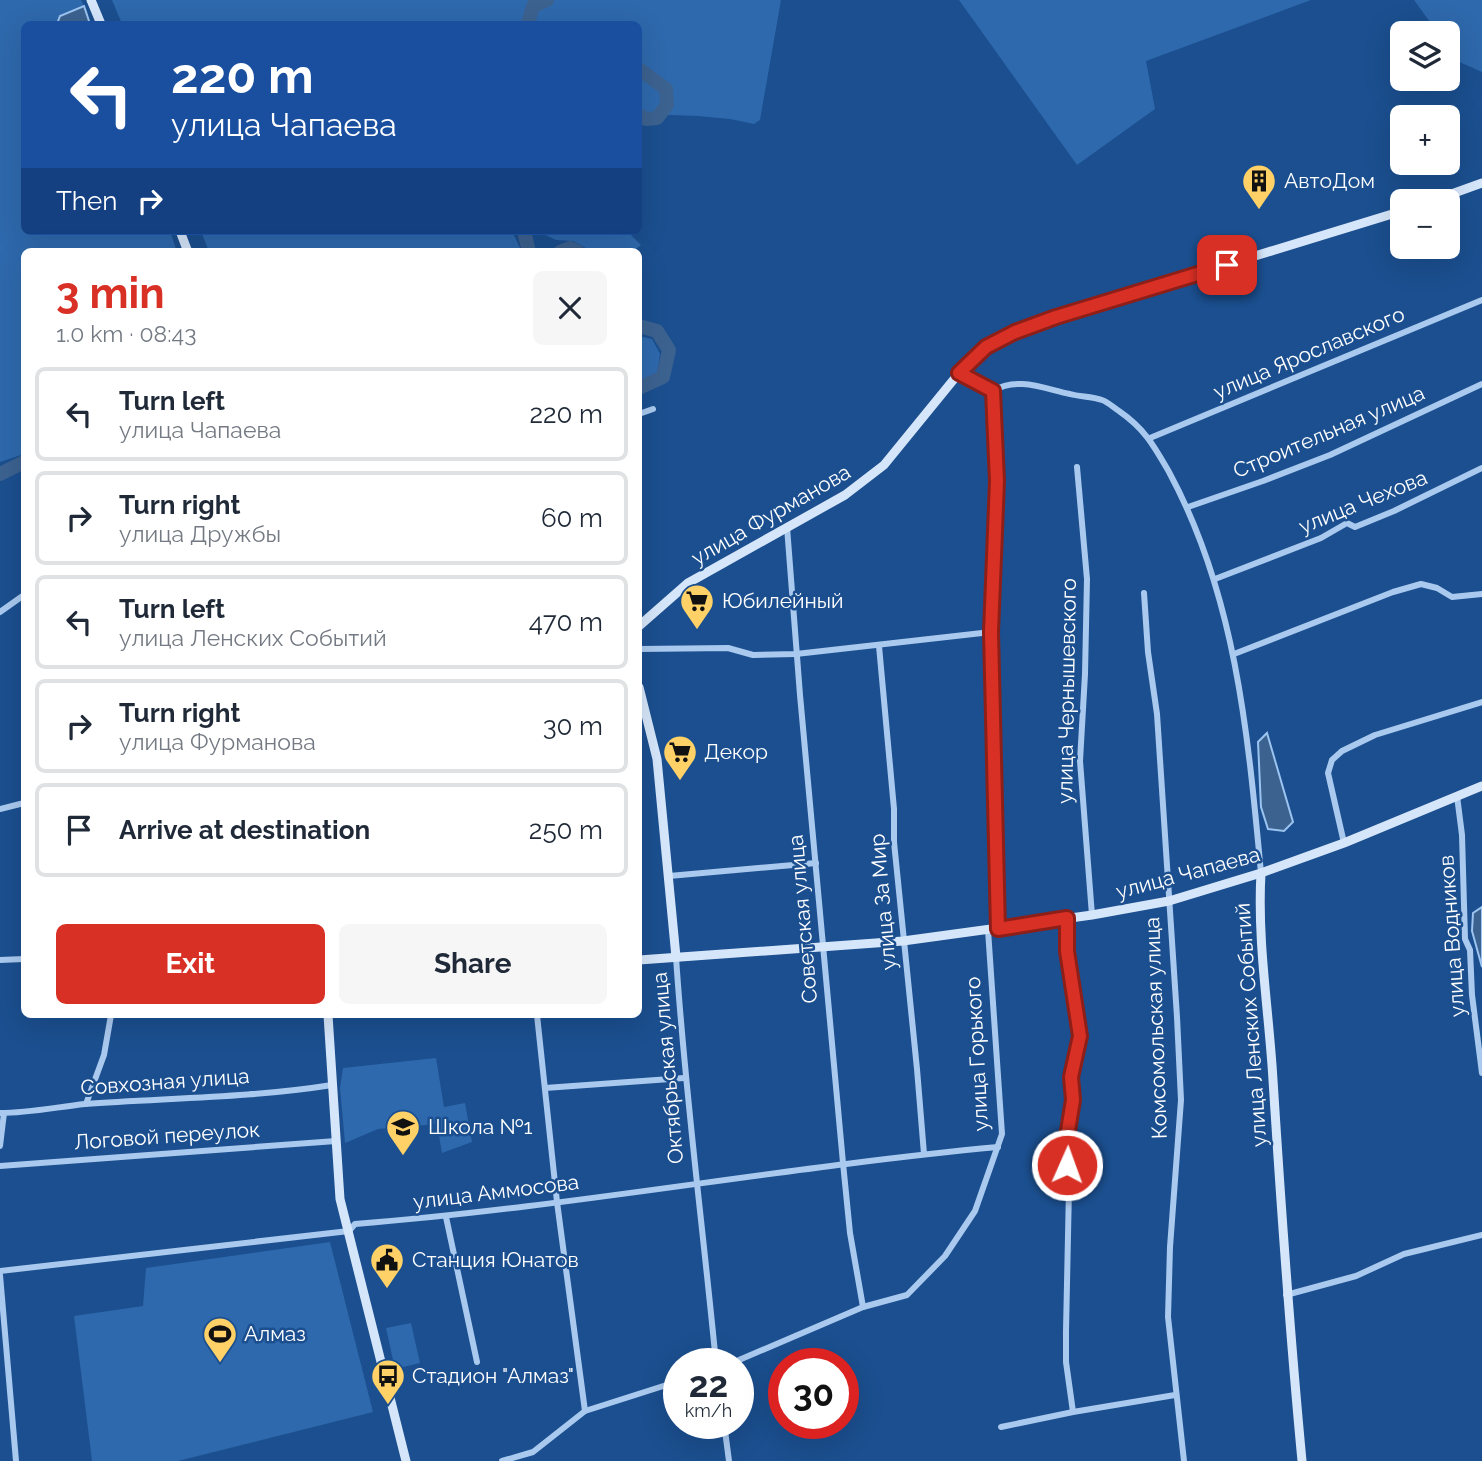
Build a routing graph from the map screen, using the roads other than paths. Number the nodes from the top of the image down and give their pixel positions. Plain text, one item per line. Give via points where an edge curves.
1 (91, 0) edge
2 (100, 21) edge
3 (1482, 183) edge
4 (1460, 191) edge
5 (1390, 215) edge
6 (1482, 300) edge
7 (959, 373) junction
8 (1482, 384) edge
9 (993, 391) junction
10 (653, 409) dead end
11 (642, 413) edge
12 (1150, 438) junction
13 (1077, 467) dead end
14 (1482, 468) edge
15 (1188, 507) junction
16 (787, 527) junction
17 (1215, 579) junction
18 (1144, 593) dead end
19 (1482, 594) edge
20 (21, 597) edge
21 (0, 612) edge
22 (642, 623) edge
23 (991, 632) junction
24 (879, 646) junction
25 (642, 649) edge
26 (796, 654) junction
27 (1234, 654) junction
28 (642, 699) edge
29 (1482, 702) edge
30 (1482, 786) edge
31 (1457, 796) junction
32 (21, 804) edge
33 (0, 809) edge
34 (1343, 842) junction
35 (816, 863) junction
36 (1261, 873) junction
37 (669, 876) junction
38 (1169, 901) junction
39 (1092, 915) junction
40 (1067, 918) junction
41 (993, 929) junction
42 (903, 941) junction
43 (823, 947) junction
44 (676, 957) junction
45 (21, 959) edge
46 (0, 960) edge
47 (642, 960) edge
48 (110, 1018) edge
49 (328, 1018) edge
50 (537, 1018) edge
51 (1482, 1073) edge
52 (684, 1078) junction
53 (332, 1085) junction
54 (545, 1088) junction
55 (86, 1104) junction
56 (2, 1113) edge
57 (336, 1142) junction
58 (0, 1146) edge
59 (998, 1147) junction
60 (924, 1154) junction
61 (843, 1163) junction
62 (0, 1166) edge
63 (698, 1184) junction
64 (557, 1202) junction
65 (446, 1217) junction
66 (349, 1231) junction
67 (1482, 1235) edge
68 (0, 1273) edge
69 (1286, 1294) junction
70 (863, 1307) junction
71 (714, 1348) edge
72 (754, 1354) edge
73 (477, 1362) dead end
74 (663, 1386) edge
75 (1175, 1395) junction
76 (585, 1411) junction
77 (1073, 1412) junction
78 (1001, 1427) dead end
79 (726, 1439) edge
80 (16, 1461) edge
81 (406, 1461) edge
82 (502, 1461) edge
83 (729, 1461) edge
84 (1184, 1461) edge
85 (1302, 1461) edge

1 - 2 main road
3 - 4 main road
5 - 7 main road, улица Фурманова via 1015,332 986,347
6 - 12 street, улица Ярославского
7 - 9 street
7 - 16 main road, улица Фурманова via 884,465 845,495
8 - 15 street, Строительная улица via 1330,455
9 - 12 street, улица Ленских Событий via 1002,385 1035,384 1102,400
9 - 23 street, улица Горького via 997,481
10 - 11 street
12 - 15 street, улица Ленских Событий
13 - 39 street, улица Чернышевского via 1087,579 1080,761
14 - 17 street, улица Чехова via 1394,511 1355,527 1348,523
15 - 17 street, улица Ленских Событий
16 - 22 main road, улица Фурманова via 688,583
16 - 26 street, Советская улица
17 - 27 street, улица Ленских Событий
18 - 38 street, Комсомольская улица
19 - 27 street via 1452,597 1420,584
20 - 21 street
23 - 24 street
23 - 41 street, улица Горького
24 - 26 street
24 - 42 street, улица За Мир
25 - 26 street via 728,648 753,655
26 - 35 street, Советская улица
27 - 36 street, улица Ленских Событий
28 - 37 main road, Октябрьская улица via 657,759
29 - 34 street via 1375,735 1332,760 1328,774
30 - 31 main road, улица Чапаева
31 - 34 main road, улица Чапаева
31 - 51 street, улица Водников via 1465,939
32 - 33 street
34 - 36 main road, улица Чапаева
35 - 37 street
35 - 43 street, Советская улица
36 - 38 main road, улица Чапаева
36 - 69 main road, улица Ленских Событий via 1260,921
37 - 44 main road, Октябрьская улица
38 - 39 main road, улица Чапаева
38 - 75 street, Комсомольская улица via 1181,1100 1168,1317
39 - 40 main road, улица Чапаева
40 - 41 main road, улица Чапаева
40 - 77 street via 1067,951 1080,1036 1071,1077 1073,1100 1066,1143 1066,1352
41 - 42 main road, улица Чапаева
41 - 59 street, улица Горького via 1002,1134
42 - 43 main road, улица Чапаева
42 - 60 street, улица За Мир
43 - 44 main road, улица Чапаева
43 - 61 street, Советская улица
44 - 47 main road, улица Чапаева
44 - 52 street, Октябрьская улица
45 - 46 street
48 - 55 street via 104,1055
49 - 53 main road
50 - 54 street
52 - 54 street
52 - 63 street, Октябрьская улица
53 - 55 street, Совхозная улица via 187,1100
53 - 57 main road
54 - 64 street
55 - 56 street, Совхозная улица
56 - 58 street
57 - 62 street, Логовой переулок
57 - 66 main road via 340,1199
59 - 60 street, улица Аммосова
59 - 70 street, улица Горького via 975,1211 945,1256 907,1295
60 - 61 street, улица Аммосова
61 - 63 street, улица Аммосова
61 - 70 street, Советская улица
63 - 64 street, улица Аммосова
63 - 71 street, Октябрьская улица
64 - 65 street, улица Аммосова
64 - 76 street
65 - 66 street, улица Аммосова via 355,1224
65 - 73 street
66 - 68 street, улица Аммосова
66 - 81 main road
67 - 69 street via 1404,1254 1356,1276
68 - 80 street
69 - 85 main road, улица Ленских Событий
70 - 72 street, улица Горького
74 - 76 street
75 - 77 street
75 - 84 street, Комсомольская улица
76 - 82 street via 533,1452
77 - 78 street
79 - 83 street

